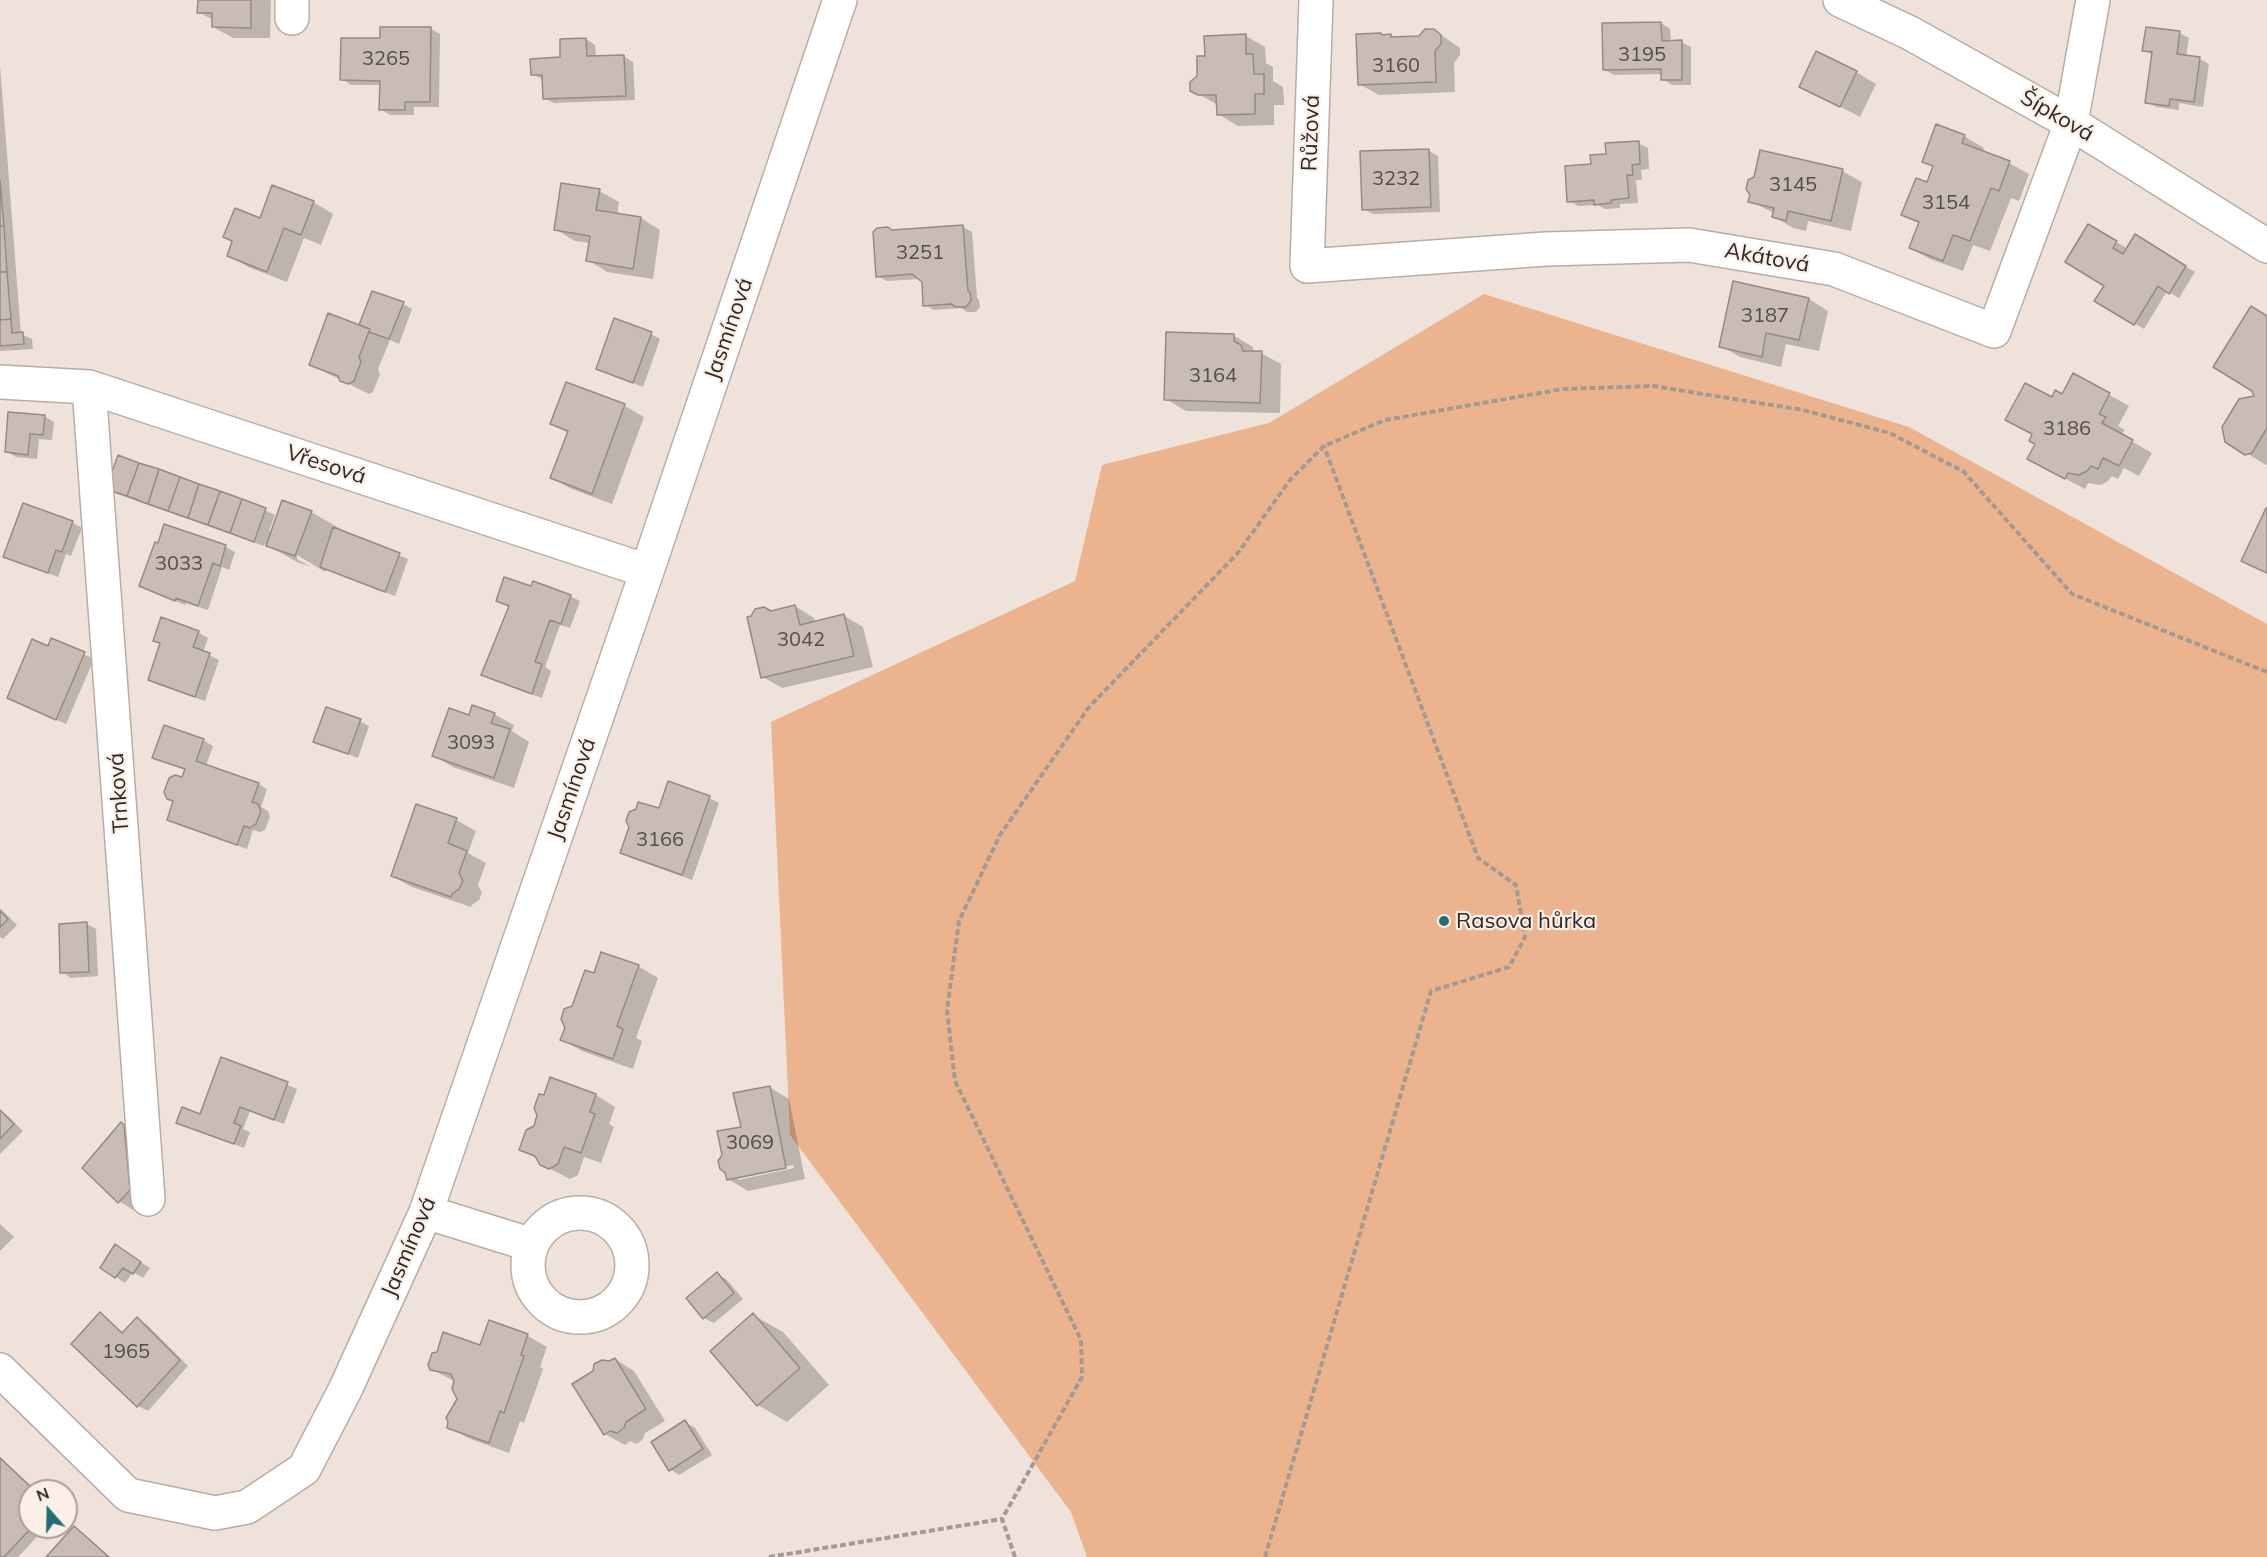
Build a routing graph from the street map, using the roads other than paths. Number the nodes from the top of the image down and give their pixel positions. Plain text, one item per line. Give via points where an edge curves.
1 (840, 0) edge
2 (1316, 0) edge
3 (1840, 0) edge
4 (2093, 0) edge
5 (2071, 123) junction
6 (2267, 246) edge
7 (1307, 267) joint
8 (0, 381) edge
9 (89, 387) junction
10 (647, 571) junction
11 (148, 1199) dead end
12 (426, 1212) junction
13 (532, 1245) dead end
14 (0, 1370) edge

1 - 10 street, Jasmínová
2 - 7 street, Růžová
3 - 5 street, Šípková via 1910,33
4 - 5 street
5 - 6 street, Šípková
5 - 7 street, Akátová via 1994,331 1834,269 1689,244 1546,249
8 - 9 street, Vřesová
9 - 10 street, Vřesová
9 - 11 street, Trnková
10 - 12 street, Jasmínová
12 - 13 street
12 - 14 street, Jasmínová via 345,1390 304,1469 247,1507 215,1513 128,1495

